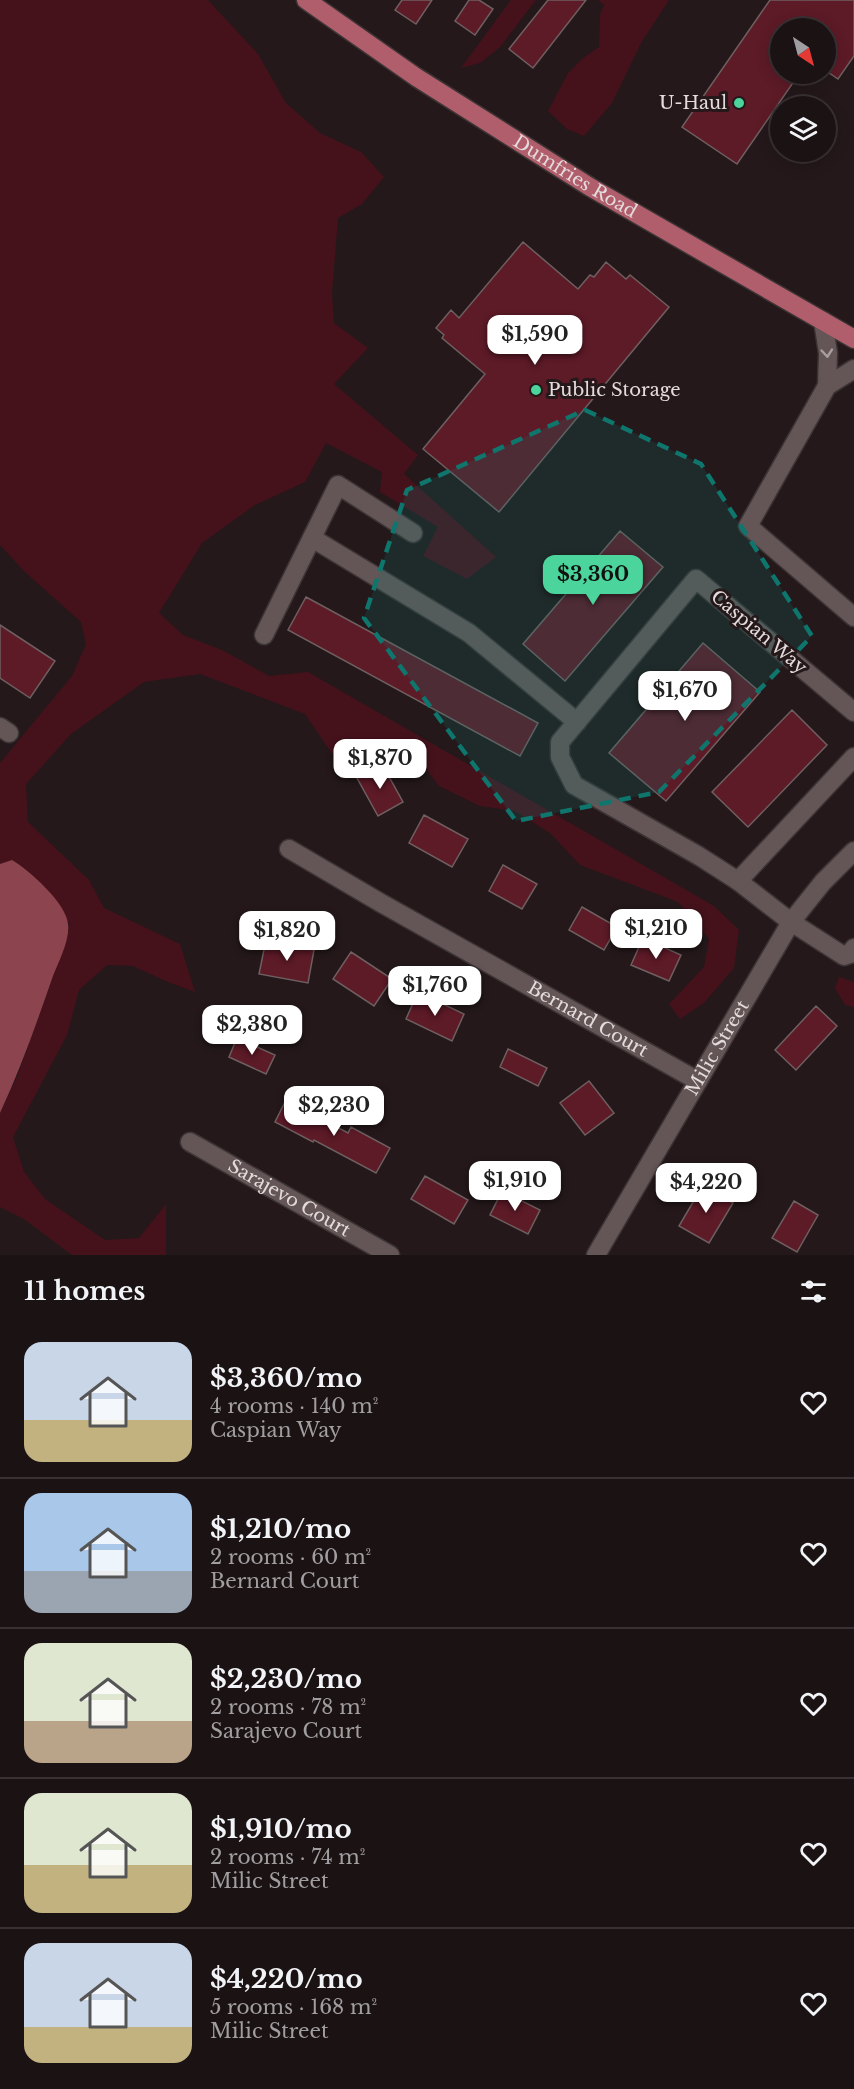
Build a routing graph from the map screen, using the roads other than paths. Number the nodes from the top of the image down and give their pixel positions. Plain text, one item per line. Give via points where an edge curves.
1 (306, 0) edge
2 (823, 321) junction
3 (854, 339) edge
4 (854, 369) edge
5 (827, 386) junction
6 (413, 533) dead end
7 (312, 538) junction
8 (854, 618) edge
9 (264, 635) dead end
10 (854, 712) edge
11 (577, 722) junction
12 (854, 758) edge
13 (289, 849) dead end
14 (854, 851) edge
15 (738, 881) junction
16 (791, 922) junction
17 (854, 948) edge
18 (698, 1081) junction
19 (190, 1142) dead end
20 (390, 1255) edge
21 (596, 1255) edge

1 - 2 main road, Dumfries Road via 416,77 582,182
2 - 3 main road, Dumfries Road
2 -> 5 street via 828,353
4 - 5 street
5 - 8 street via 748,526
6 - 7 street via 338,485
7 - 9 street
7 - 11 street via 469,633
10 - 11 street, Caspian Way via 696,579
11 - 15 street, Caspian Way via 560,742 560,757 574,784
12 - 15 street
13 - 18 street, Bernard Court
14 - 16 street, Milic Street
15 - 16 street, Caspian Way
16 - 17 street, Caspian Way via 844,956
16 - 18 street, Milic Street
18 - 21 street, Milic Street
19 - 20 street, Sarajevo Court

